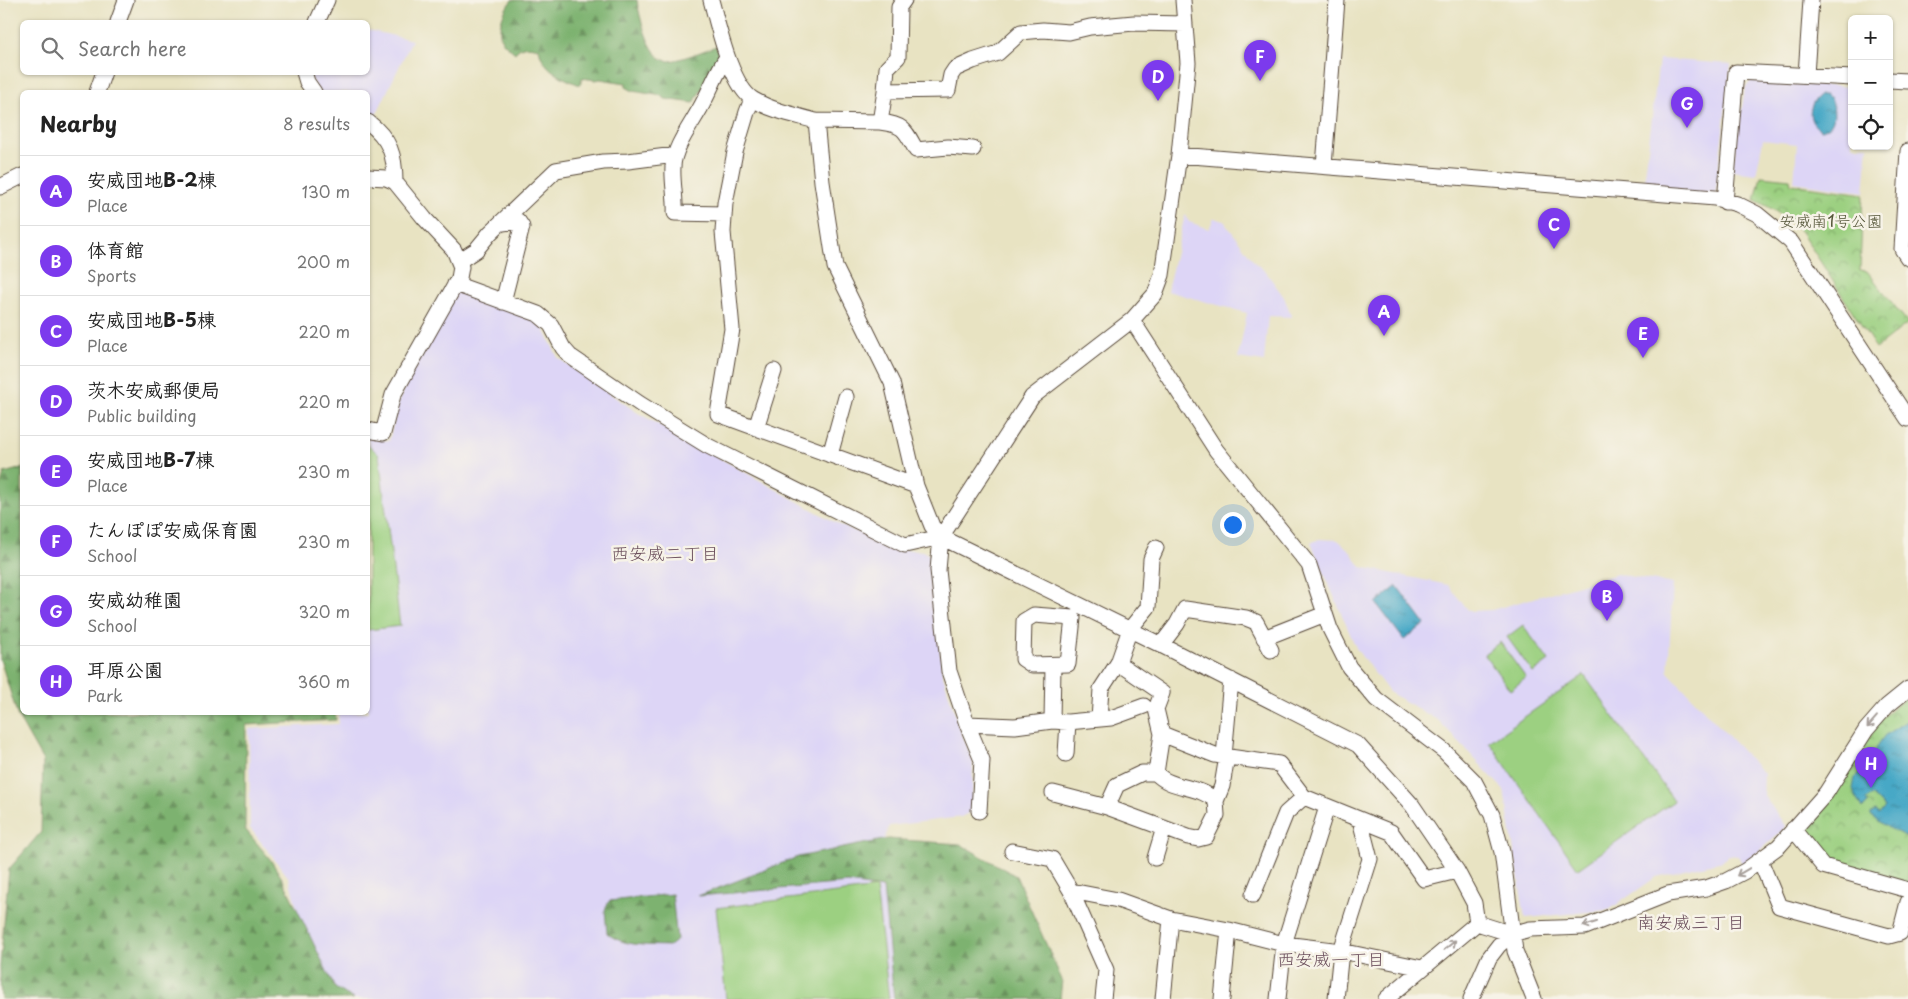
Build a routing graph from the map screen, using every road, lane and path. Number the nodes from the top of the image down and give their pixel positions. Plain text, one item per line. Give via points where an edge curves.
1 (126, 0) edge
2 (326, 0) edge
3 (711, 0) edge
4 (904, 0) edge
5 (1183, 0) edge
6 (1337, 0) edge
7 (1811, 0) edge
8 (119, 20) edge
9 (317, 20) edge
10 (1186, 24) junction
11 (727, 57) junction
12 (103, 75) edge
13 (305, 75) edge
14 (1806, 75) junction
15 (1848, 78) edge
16 (1893, 80) edge
17 (1908, 81) edge
18 (99, 90) edge
19 (313, 90) edge
20 (885, 91) junction
21 (752, 100) junction
22 (816, 121) junction
23 (880, 122) junction
24 (370, 124) edge
25 (973, 150) dead end
26 (1908, 151) edge
27 (675, 155) junction
28 (1179, 155) junction
29 (1324, 166) junction
30 (20, 177) edge
31 (370, 177) edge
32 (395, 182) junction
33 (0, 187) edge
34 (1725, 202) junction
35 (724, 214) junction
36 (503, 222) junction
37 (1908, 258) edge
38 (459, 260) junction
39 (456, 284) junction
40 (503, 302) junction
41 (1132, 320) junction
42 (774, 371) dead end
43 (846, 397) dead end
44 (1908, 419) edge
45 (756, 428) junction
46 (370, 430) edge
47 (830, 455) junction
48 (916, 486) junction
49 (941, 537) junction
50 (1156, 548) dead end
51 (1325, 614) junction
52 (1130, 629) junction
53 (1161, 645) junction
54 (1118, 663) junction
55 (1053, 666) dead end
56 (1231, 680) junction
57 (1908, 689) edge
58 (1144, 706) dead end
59 (1099, 719) junction
60 (1052, 721) junction
61 (1068, 722) junction
62 (967, 724) junction
63 (1162, 734) junction
64 (1066, 754) dead end
65 (1226, 756) junction
66 (1156, 773) junction
67 (1053, 794) dead end
68 (1304, 797) junction
69 (1216, 801) junction
70 (1107, 807) junction
71 (1327, 808) junction
72 (979, 811) dead end
73 (1360, 820) junction
74 (1164, 828) junction
75 (1793, 829) junction
76 (1012, 851) dead end
77 (1155, 858) dead end
78 (1760, 860) junction
79 (1457, 871) junction
80 (1908, 890) edge
81 (1071, 891) junction
82 (1253, 895) dead end
83 (1908, 902) edge
84 (1171, 919) junction
85 (1477, 922) junction
86 (1229, 930) junction
87 (1512, 934) junction
88 (1284, 944) junction
89 (1341, 951) junction
90 (1422, 968) junction
91 (1103, 999) edge
92 (1163, 999) edge
93 (1222, 999) edge
94 (1278, 999) edge
95 (1336, 999) edge
96 (1386, 999) edge
97 (1471, 999) edge
98 (1534, 999) edge

1 - 8 street
2 - 9 street
3 - 11 street
4 - 20 street via 899,7 898,57 887,68
5 - 10 street
6 - 29 street
7 - 14 street
10 - 20 street via 1134,23 1090,26 1069,32 1021,32 998,53 955,69 950,75 948,90
10 - 28 street via 1188,63
11 - 21 street via 736,79
11 - 27 street
12 - 18 street
13 - 19 street
14 - 15 street
14 - 34 street via 1736,72
16 - 17 street
20 - 23 street
21 - 22 street
21 - 35 street via 735,152
22 - 23 street
22 - 48 street via 836,267 892,383
23 - 25 street via 900,126 916,150 948,147
24 - 32 street via 391,149
26 - 37 street via 1902,249
27 - 35 street via 672,166 675,213
27 - 36 street via 556,170
28 - 29 street
28 - 41 street via 1162,276 1155,294
29 - 34 street via 1715,198
30 - 33 street
31 - 32 street
32 - 38 street
34 - 44 street via 1757,214 1791,242
35 - 45 street via 722,232 732,329 718,414
36 - 38 street via 476,250
36 - 40 street via 518,221 522,227
38 - 39 street via 461,267
39 - 40 street
39 - 46 street via 393,395 383,433
40 - 49 street via 538,314 551,325 570,356 708,446 905,546
41 - 49 street via 1032,397
41 - 51 street via 1216,450 1309,565
42 - 45 street
43 - 47 street
45 - 47 street
47 - 48 street
48 - 49 street via 932,526
49 - 52 street
49 - 62 street via 938,570 949,671
50 - 52 street via 1151,559 1148,607
51 - 53 street via 1268,644 1256,622 1185,609
51 - 87 street via 1349,667 1376,699 1444,751 1474,781 1492,815 1502,852
52 - 53 street
52 - 54 street
53 - 56 street
54 - 59 street via 1101,689
54 - 63 street via 1162,693 1156,709
55 - 60 street
56 - 65 street
56 - 79 street via 1358,746 1412,806
57 -> 75 street via 1887,706 1866,730 1826,793
58 - 59 street
59 - 61 street
60 - 61 street
60 - 62 street via 1015,726
61 - 64 street
62 - 72 street via 982,760
63 - 65 street via 1214,755
63 - 66 street
65 - 68 street via 1279,764
65 - 69 street via 1222,786
66 - 69 street via 1170,783
66 - 70 street via 1142,773 1117,785
67 - 70 street
68 - 71 street
68 - 82 street via 1286,813
69 - 74 street via 1217,815 1206,837 1198,839
70 - 74 street
71 - 73 street
71 - 88 street
73 - 79 street via 1391,832 1424,880
73 - 89 street via 1370,859
74 - 77 street
75 - 78 street via 1779,846
75 - 80 street via 1823,866
76 - 81 street via 1052,859
78 - 83 street via 1779,906 1889,936 1900,933
78 -> 87 street via 1726,881 1668,894 1585,926 1530,929
79 - 85 street via 1474,903
81 - 84 street via 1118,900
81 - 91 street via 1106,970
84 - 86 street
84 - 92 street
85 - 87 street
90 -> 85 street
86 - 88 street
86 - 93 street
87 - 97 street via 1489,958
87 - 98 street via 1515,951
88 - 89 street
88 - 94 street
89 - 90 street
89 - 95 street
90 - 96 street

